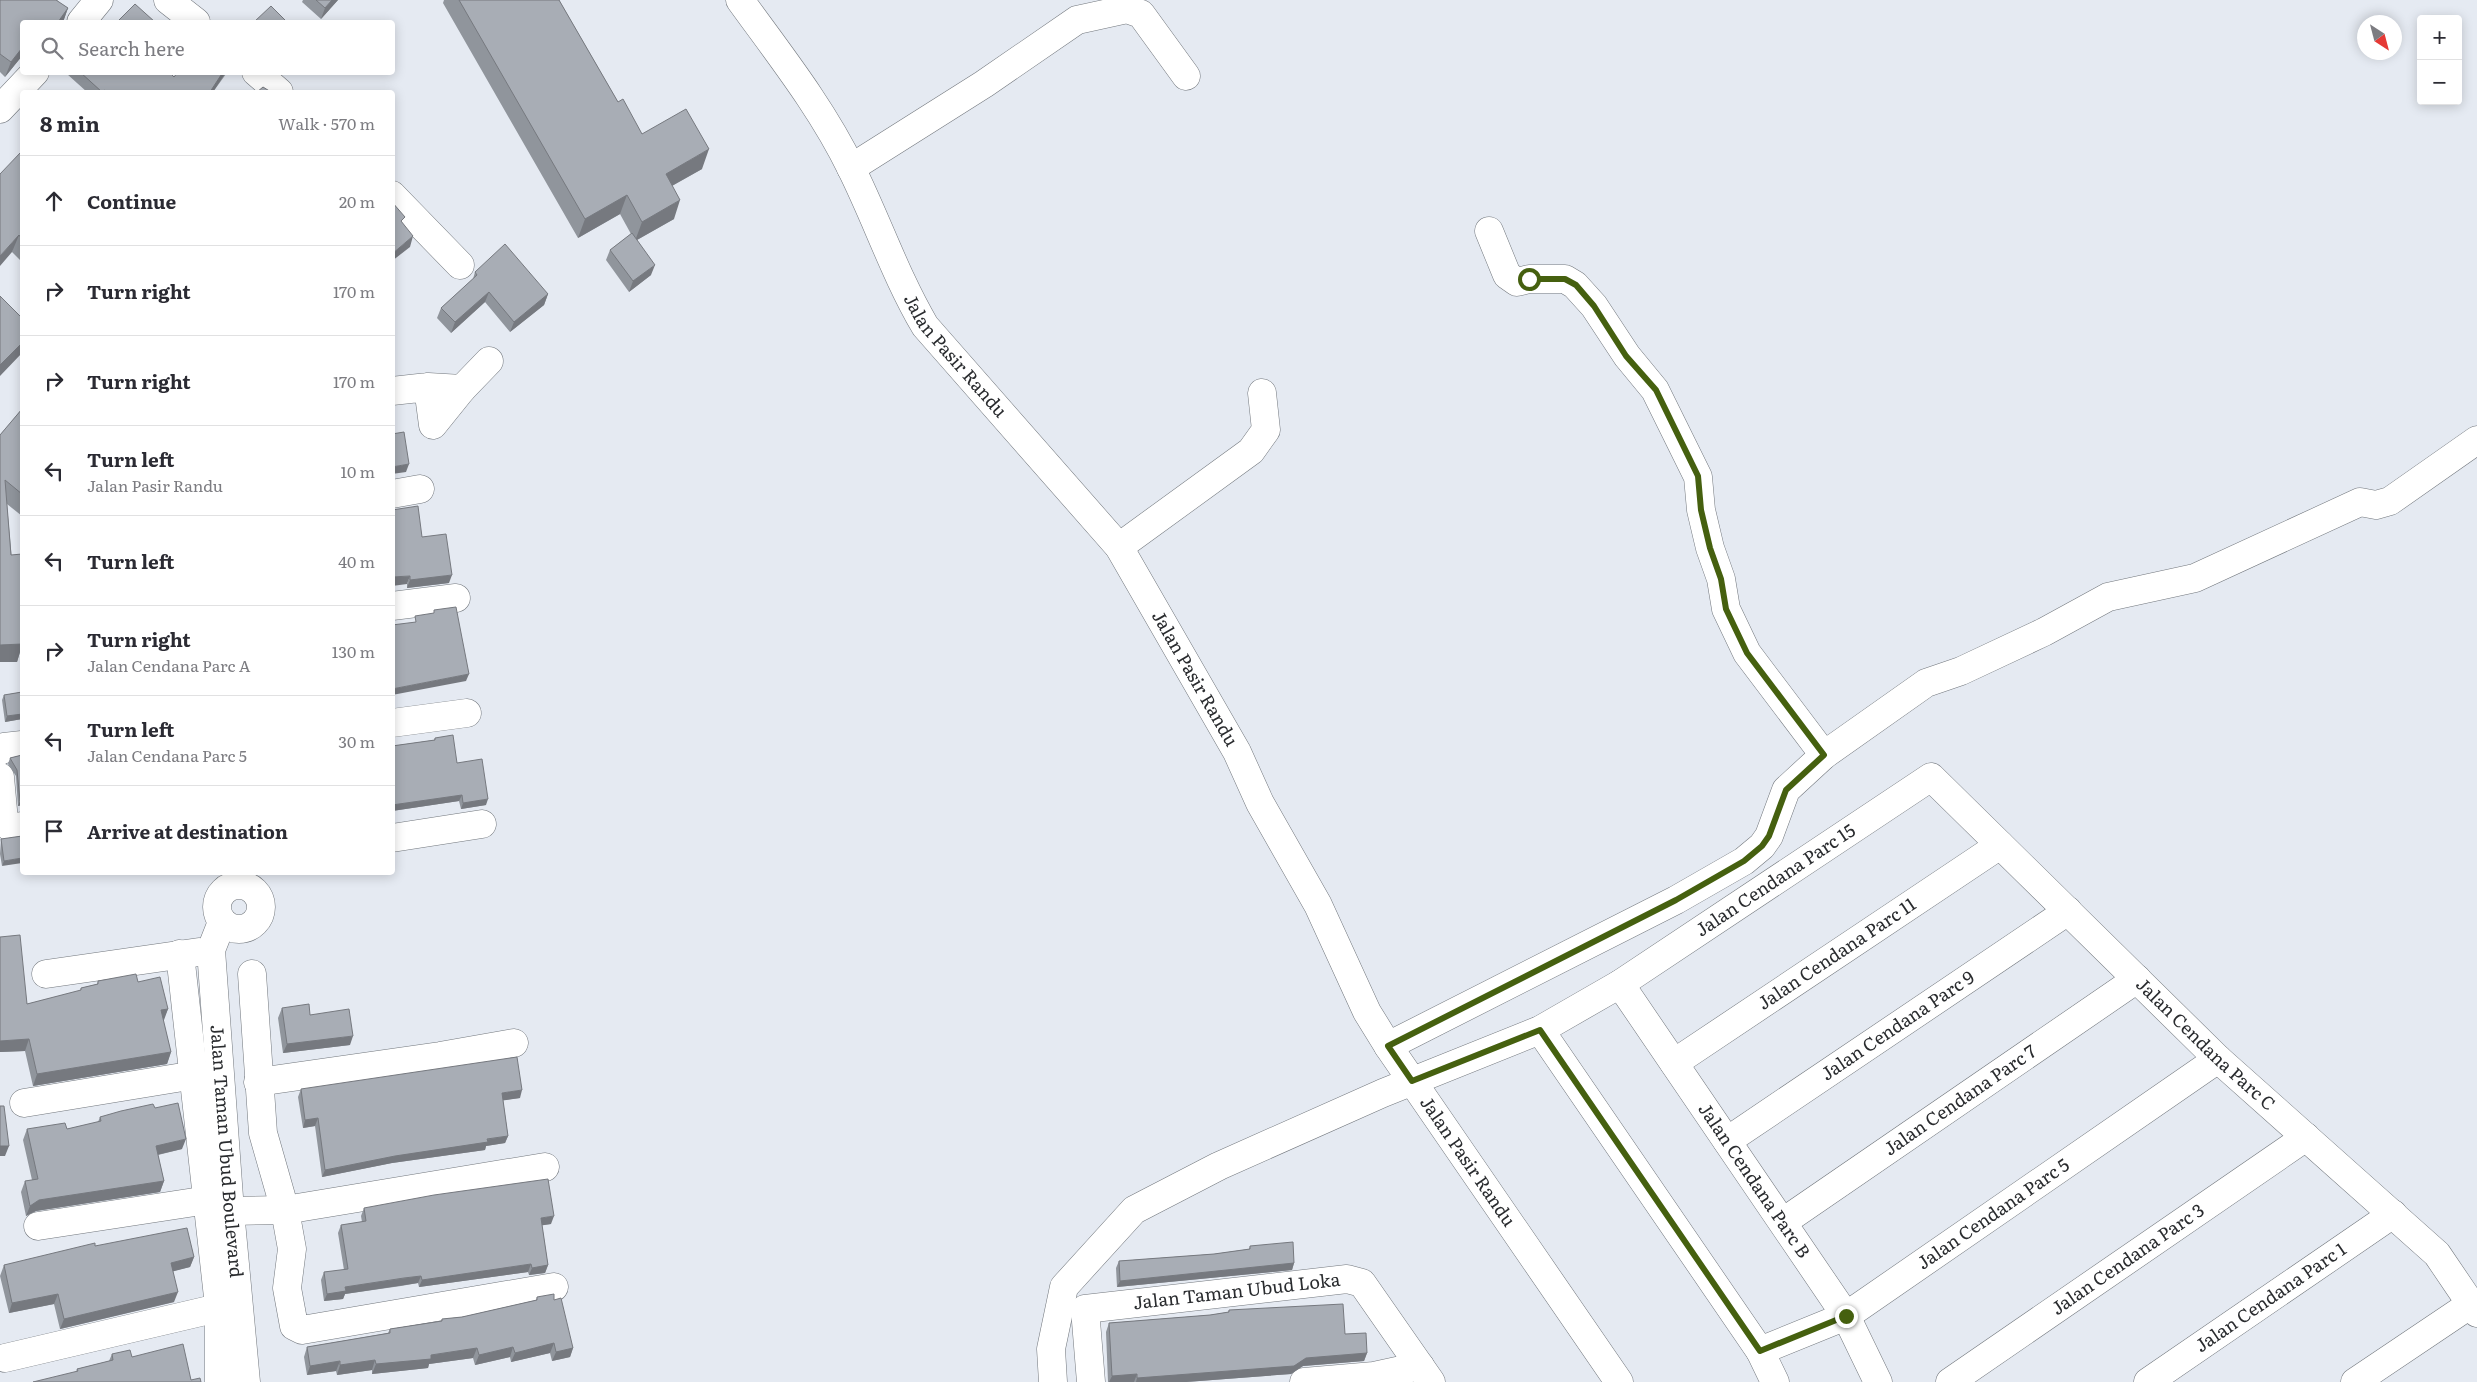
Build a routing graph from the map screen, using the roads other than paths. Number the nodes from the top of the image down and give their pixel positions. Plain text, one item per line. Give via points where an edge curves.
1 (99, 0) edge
2 (168, 0) edge
3 (740, 0) edge
4 (83, 20) edge
5 (193, 20) edge
6 (259, 75) edge
7 (1186, 76) dead end
8 (277, 90) edge
9 (20, 92) edge
10 (0, 109) edge
11 (851, 168) junction
12 (395, 198) edge
13 (1489, 231) dead end
14 (460, 265) dead end
15 (489, 361) dead end
16 (428, 387) junction
17 (462, 389) junction
18 (395, 391) edge
19 (1262, 393) dead end
20 (2477, 440) edge
21 (420, 489) dead end
22 (395, 493) edge
23 (1120, 547) junction
24 (456, 598) dead end
25 (395, 606) edge
26 (467, 713) dead end
27 (395, 724) edge
28 (20, 745) edge
29 (0, 751) edge
30 (1824, 755) junction
31 (0, 777) edge
32 (1931, 777) joint
33 (482, 824) dead end
34 (20, 826) edge
35 (395, 838) edge
36 (2000, 845) junction
37 (238, 879) edge
38 (2068, 911) junction
39 (222, 922) junction
40 (211, 950) junction
41 (180, 954) junction
42 (46, 974) dead end
43 (252, 974) dead end
44 (2137, 979) junction
45 (1620, 984) junction
46 (1540, 1030) junction
47 (514, 1043) dead end
48 (1388, 1046) junction
49 (2218, 1059) junction
50 (1674, 1063) junction
51 (195, 1075) junction
52 (1412, 1081) junction
53 (258, 1082) junction
54 (24, 1103) dead end
55 (2306, 1137) junction
56 (1727, 1141) junction
57 (544, 1167) dead end
58 (219, 1205) junction
59 (285, 1210) junction
60 (2393, 1214) junction
61 (1783, 1222) junction
62 (38, 1226) dead end
63 (554, 1287) dead end
64 (229, 1305) junction
65 (2474, 1308) edge
66 (1846, 1316) junction
67 (1760, 1351) junction
68 (5, 1358) dead end
69 (1426, 1374) edge
70 (219, 1382) edge
71 (246, 1382) edge
72 (1053, 1382) edge
73 (1091, 1382) edge
74 (1304, 1382) edge
75 (1619, 1382) edge
76 (1775, 1382) edge
77 (1878, 1382) edge
78 (1950, 1382) edge
79 (2148, 1382) edge
80 (2356, 1382) edge

1 - 4 street
2 - 5 street
3 - 11 street, Jalan Pasir Randu via 815,106
6 - 8 street
7 - 11 street via 1141,14 1127,9 1077,20 984,84
9 - 10 street
11 - 23 street, Jalan Pasir Randu via 905,292 925,326
12 - 14 street
13 - 30 street via 1507,275 1516,282 1565,279 1576,285 1594,306 1626,356 1656,390 1698,476 1701,510 1726,609 1747,653
15 - 17 street
16 - 17 street
16 - 17 street via 433,425
16 - 18 street
19 - 23 street via 1266,430 1251,451
20 - 30 street via 2390,501 2376,505 2360,502 2195,578 2108,597 1962,671 1926,683
21 - 22 street
23 - 48 street, Jalan Pasir Randu via 1237,752 1260,803 1318,905 1368,1012
24 - 25 street
26 - 27 street
28 - 29 street via 4,747
30 - 48 street via 1786,790 1769,836 1744,861 1676,900
31 - 34 street via 4,821 11,828
32 - 36 street, Jalan Cendana Parc C
32 - 45 street, Jalan Cendana Parc 15
33 - 35 street
36 - 38 street, Jalan Cendana Parc C
36 - 50 street, Jalan Cendana Parc 11
37 - 39 street via 225,889 217,902 216,909
37 - 39 street via 258,895 261,902 259,917 242,930
38 - 44 street, Jalan Cendana Parc C
38 - 56 street, Jalan Cendana Parc 9
39 - 40 street, Jalan Taman Ubud Boulevard
40 - 41 street
40 - 58 street, Jalan Taman Ubud Boulevard
41 - 42 street
41 - 51 street
43 - 53 street
44 - 49 street, Jalan Cendana Parc C
44 - 61 street, Jalan Cendana Parc 7
45 - 46 street, Jalan Cendana Parc 15
45 - 50 street, Jalan Cendana Parc B
46 - 52 street, Jalan Cendana Parc 15
46 - 67 street
47 - 53 street
48 - 52 street, Jalan Pasir Randu
49 - 55 street, Jalan Cendana Parc C
49 - 66 street, Jalan Cendana Parc 5
50 - 56 street, Jalan Cendana Parc B
51 - 54 street
51 - 58 street
52 - 72 street, Jalan Cendana Parc 15 via 1219,1166 1134,1210 1064,1287 1051,1349
52 - 75 street, Jalan Pasir Randu
53 - 59 street via 263,1133
55 - 60 street, Jalan Cendana Parc C
55 - 78 street, Jalan Cendana Parc 3
56 - 61 street, Jalan Cendana Parc B
57 - 59 street
58 - 59 street
58 - 62 street
58 - 64 street, Jalan Taman Ubud Boulevard
59 - 63 street via 292,1249 287,1288 297,1330
60 - 65 street, Jalan Cendana Parc C via 2437,1254
60 - 79 street, Jalan Cendana Parc 1
61 - 66 street, Jalan Cendana Parc B
64 - 68 street
64 - 70 street
64 - 71 street, Jalan Taman Ubud Boulevard
65 - 80 street
66 - 67 street, Jalan Cendana Parc 5
66 - 77 street, Jalan Cendana Parc B
67 - 76 street
69 - 73 street, Jalan Taman Ubud Loka via 1362,1283 1347,1279 1085,1309
69 - 74 street, Jalan Taman Ubud Loka

